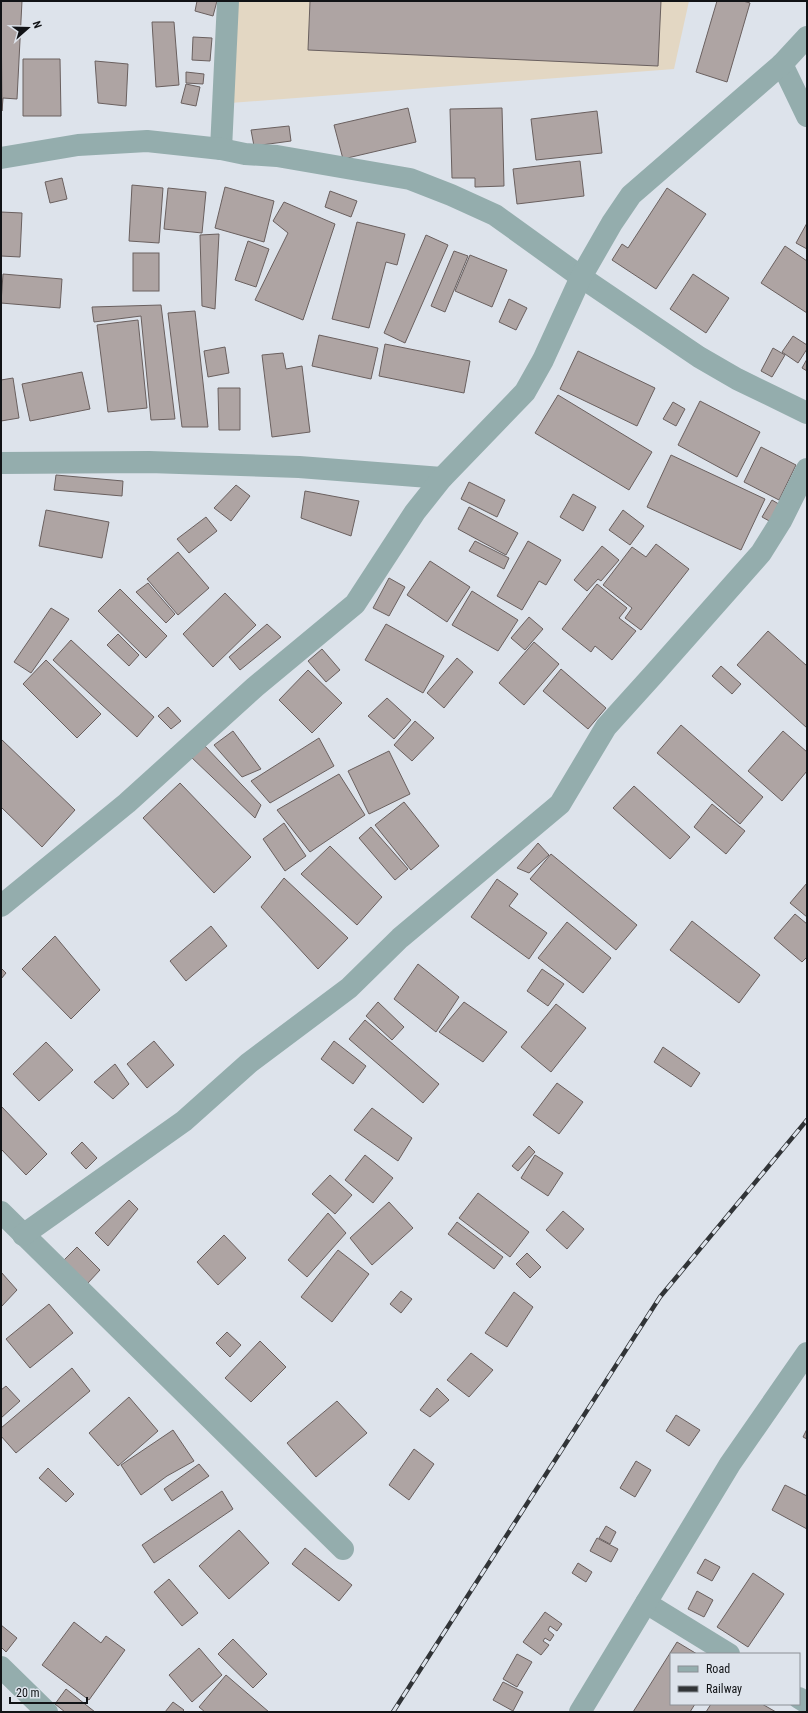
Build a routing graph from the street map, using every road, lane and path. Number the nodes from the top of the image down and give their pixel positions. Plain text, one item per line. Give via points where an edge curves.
1 (228, 1) edge
2 (807, 37) edge
3 (782, 64) junction
4 (807, 116) edge
5 (221, 149) junction
6 (1, 158) edge
7 (581, 277) junction
8 (807, 413) edge
9 (1, 464) edge
10 (807, 469) edge
11 (442, 478) junction
12 (1, 906) edge
13 (1, 1212) edge
14 (23, 1234) junction
15 (807, 1353) edge
16 (343, 1549) dead end
17 (646, 1603) junction
18 (726, 1653) edge
19 (1, 1667) edge
20 (48, 1712) edge
21 (580, 1712) edge

1 - 5 street
2 - 3 street
3 - 4 street
3 - 7 street via 631,195
5 - 6 street via 148,140 78,145
5 - 7 street via 245,154 278,156 410,179 495,215
7 - 8 street via 737,380
7 - 11 street via 543,360 525,392
9 - 11 street via 149,462 299,466
10 - 14 street via 781,521 761,552 606,727 560,804 400,938 348,988 249,1063 184,1121
11 - 12 street via 415,512 355,604 255,687 127,803
13 - 14 street
14 - 16 street
15 - 17 street via 730,1464
17 - 18 street
17 - 21 street
19 - 20 street

